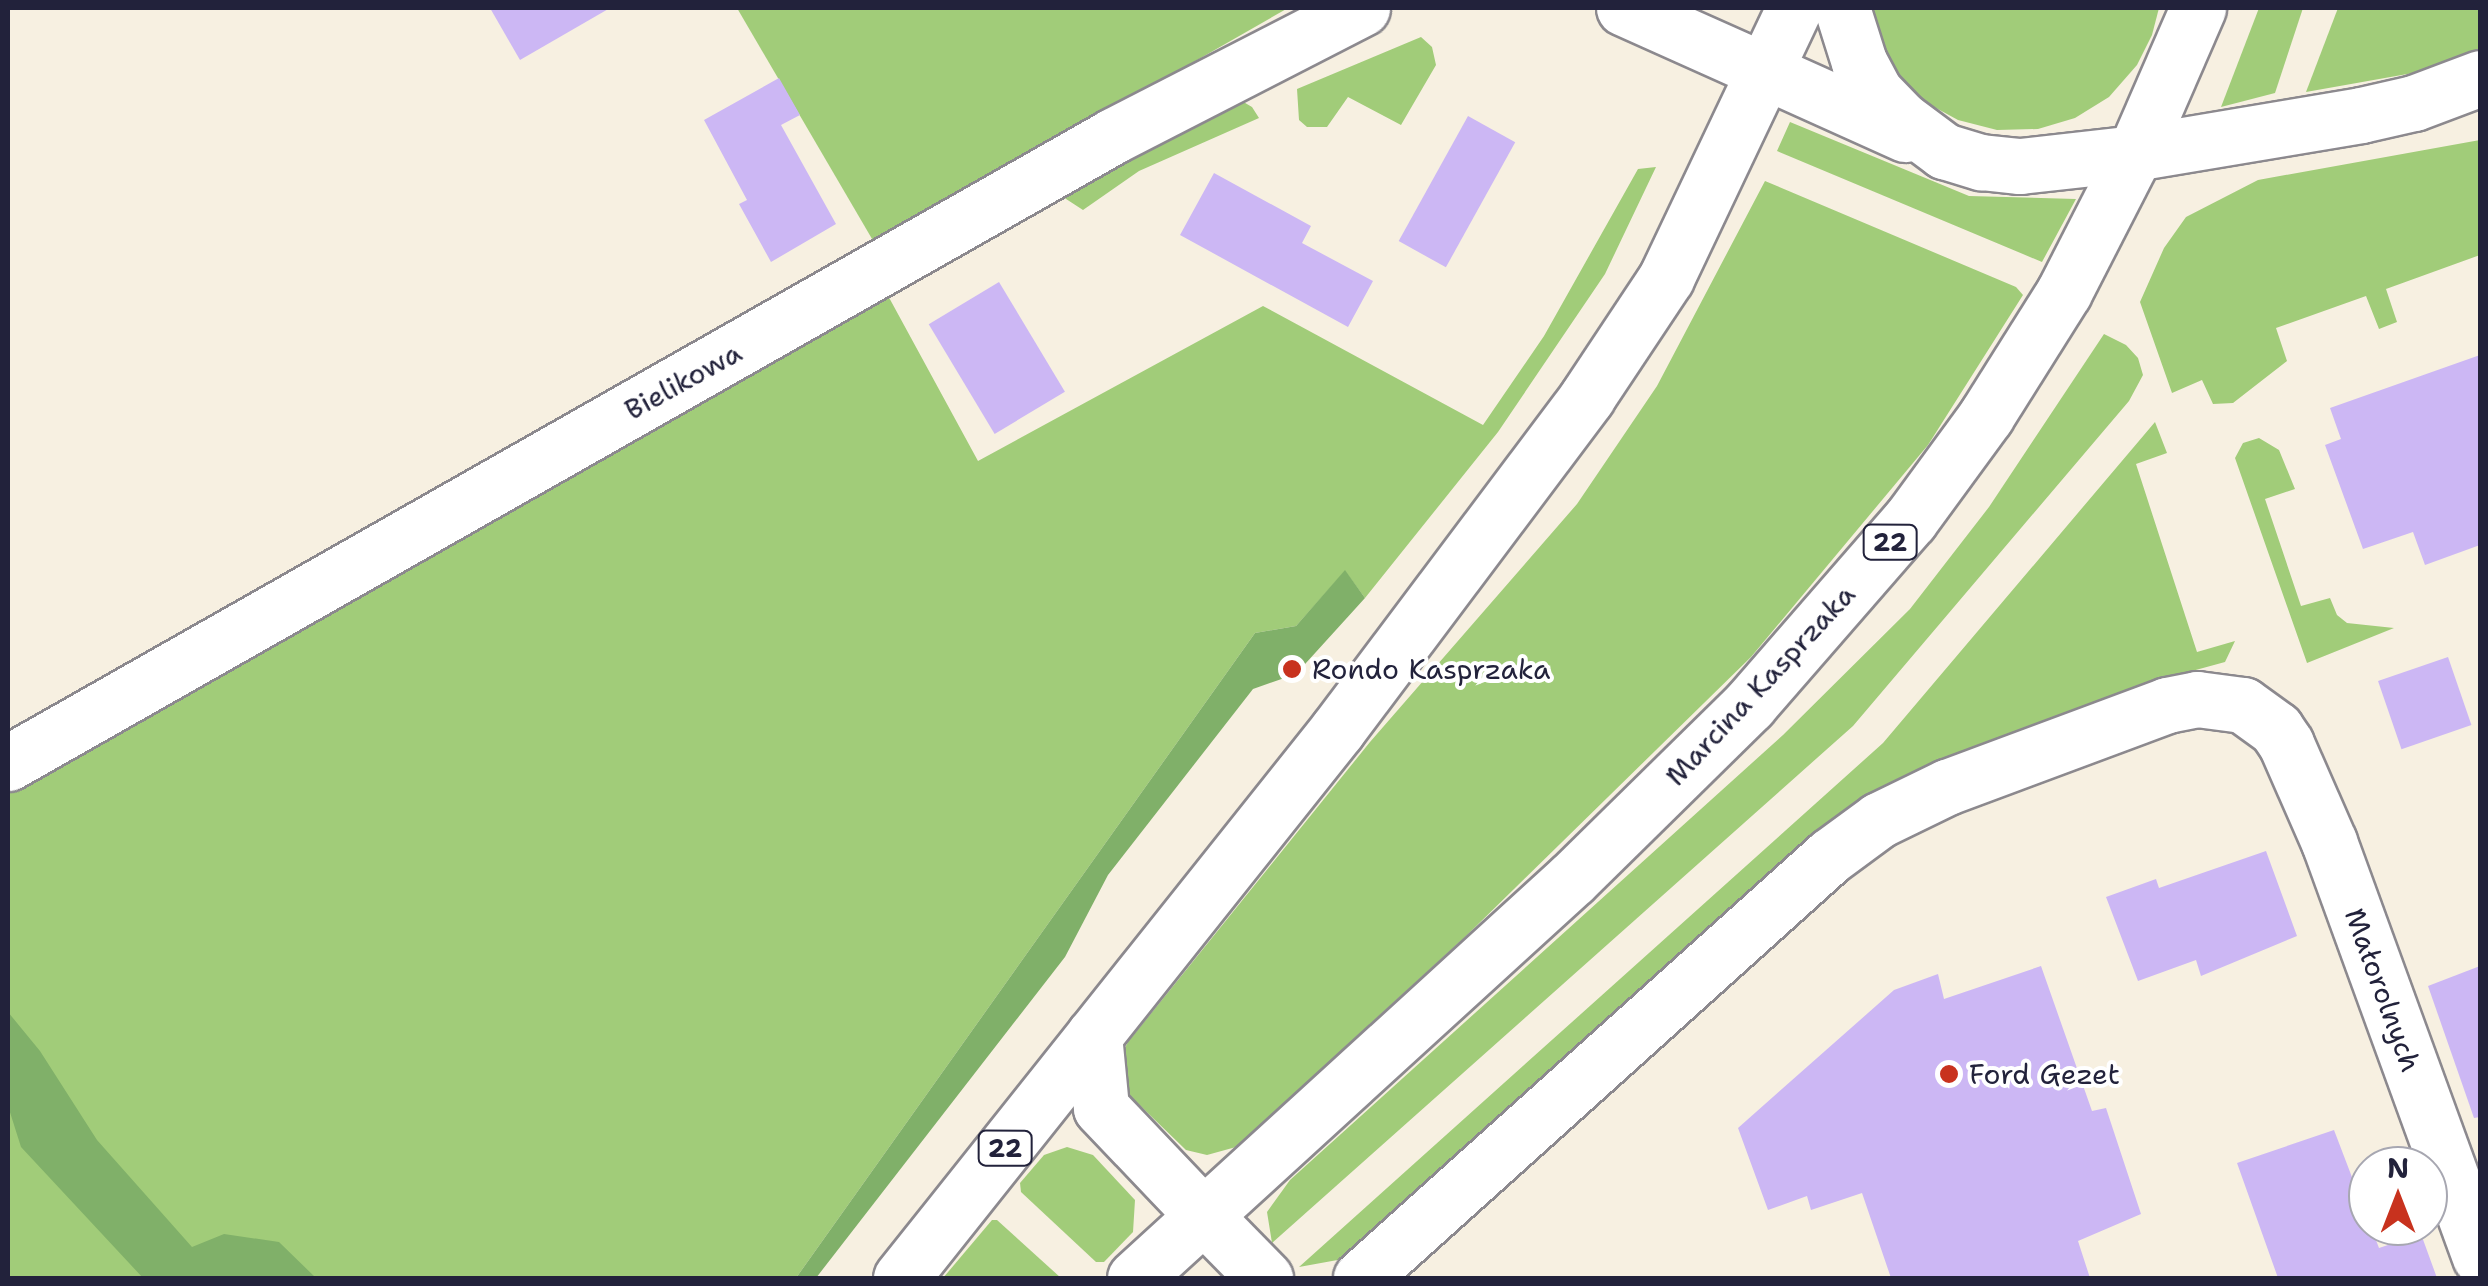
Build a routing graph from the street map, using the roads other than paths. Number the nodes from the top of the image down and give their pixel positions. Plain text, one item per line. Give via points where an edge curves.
1 (1362, 8) edge
2 (1624, 8) edge
3 (1794, 8) edge
4 (1842, 8) edge
5 (2196, 10) edge
6 (1765, 71) junction
7 (2480, 78) edge
8 (1944, 151) junction
9 (2136, 152) junction
10 (8, 763) edge
11 (1094, 1035) junction
12 (1204, 1216) junction
13 (2480, 1256) edge
14 (901, 1278) edge
15 (1135, 1278) edge
16 (1265, 1278) edge
17 (1361, 1278) edge

1 - 10 main road, Bielikowa via 1113,136
2 - 6 main road
3 - 6 main road, 22
4 - 8 main road via 1875,92
5 - 9 main road, 22
6 - 8 main road
6 - 11 main road, 22 via 1666,278 1587,397 1350,714
7 - 9 main road via 2361,115
8 - 9 main road via 2020,166
9 - 12 main road, Marcina Kasprzaka / 22 via 2064,292 1986,416 1910,520 1749,704 1573,878
11 - 12 main road via 1096,1090 1109,1121
11 - 14 main road, 22
12 - 15 main road, Marcina Kasprzaka / 22
12 - 16 main road
13 - 17 main road, Małorolnych via 2328,842 2276,729 2244,704 2197,699 1947,787 1879,820 1830,856

